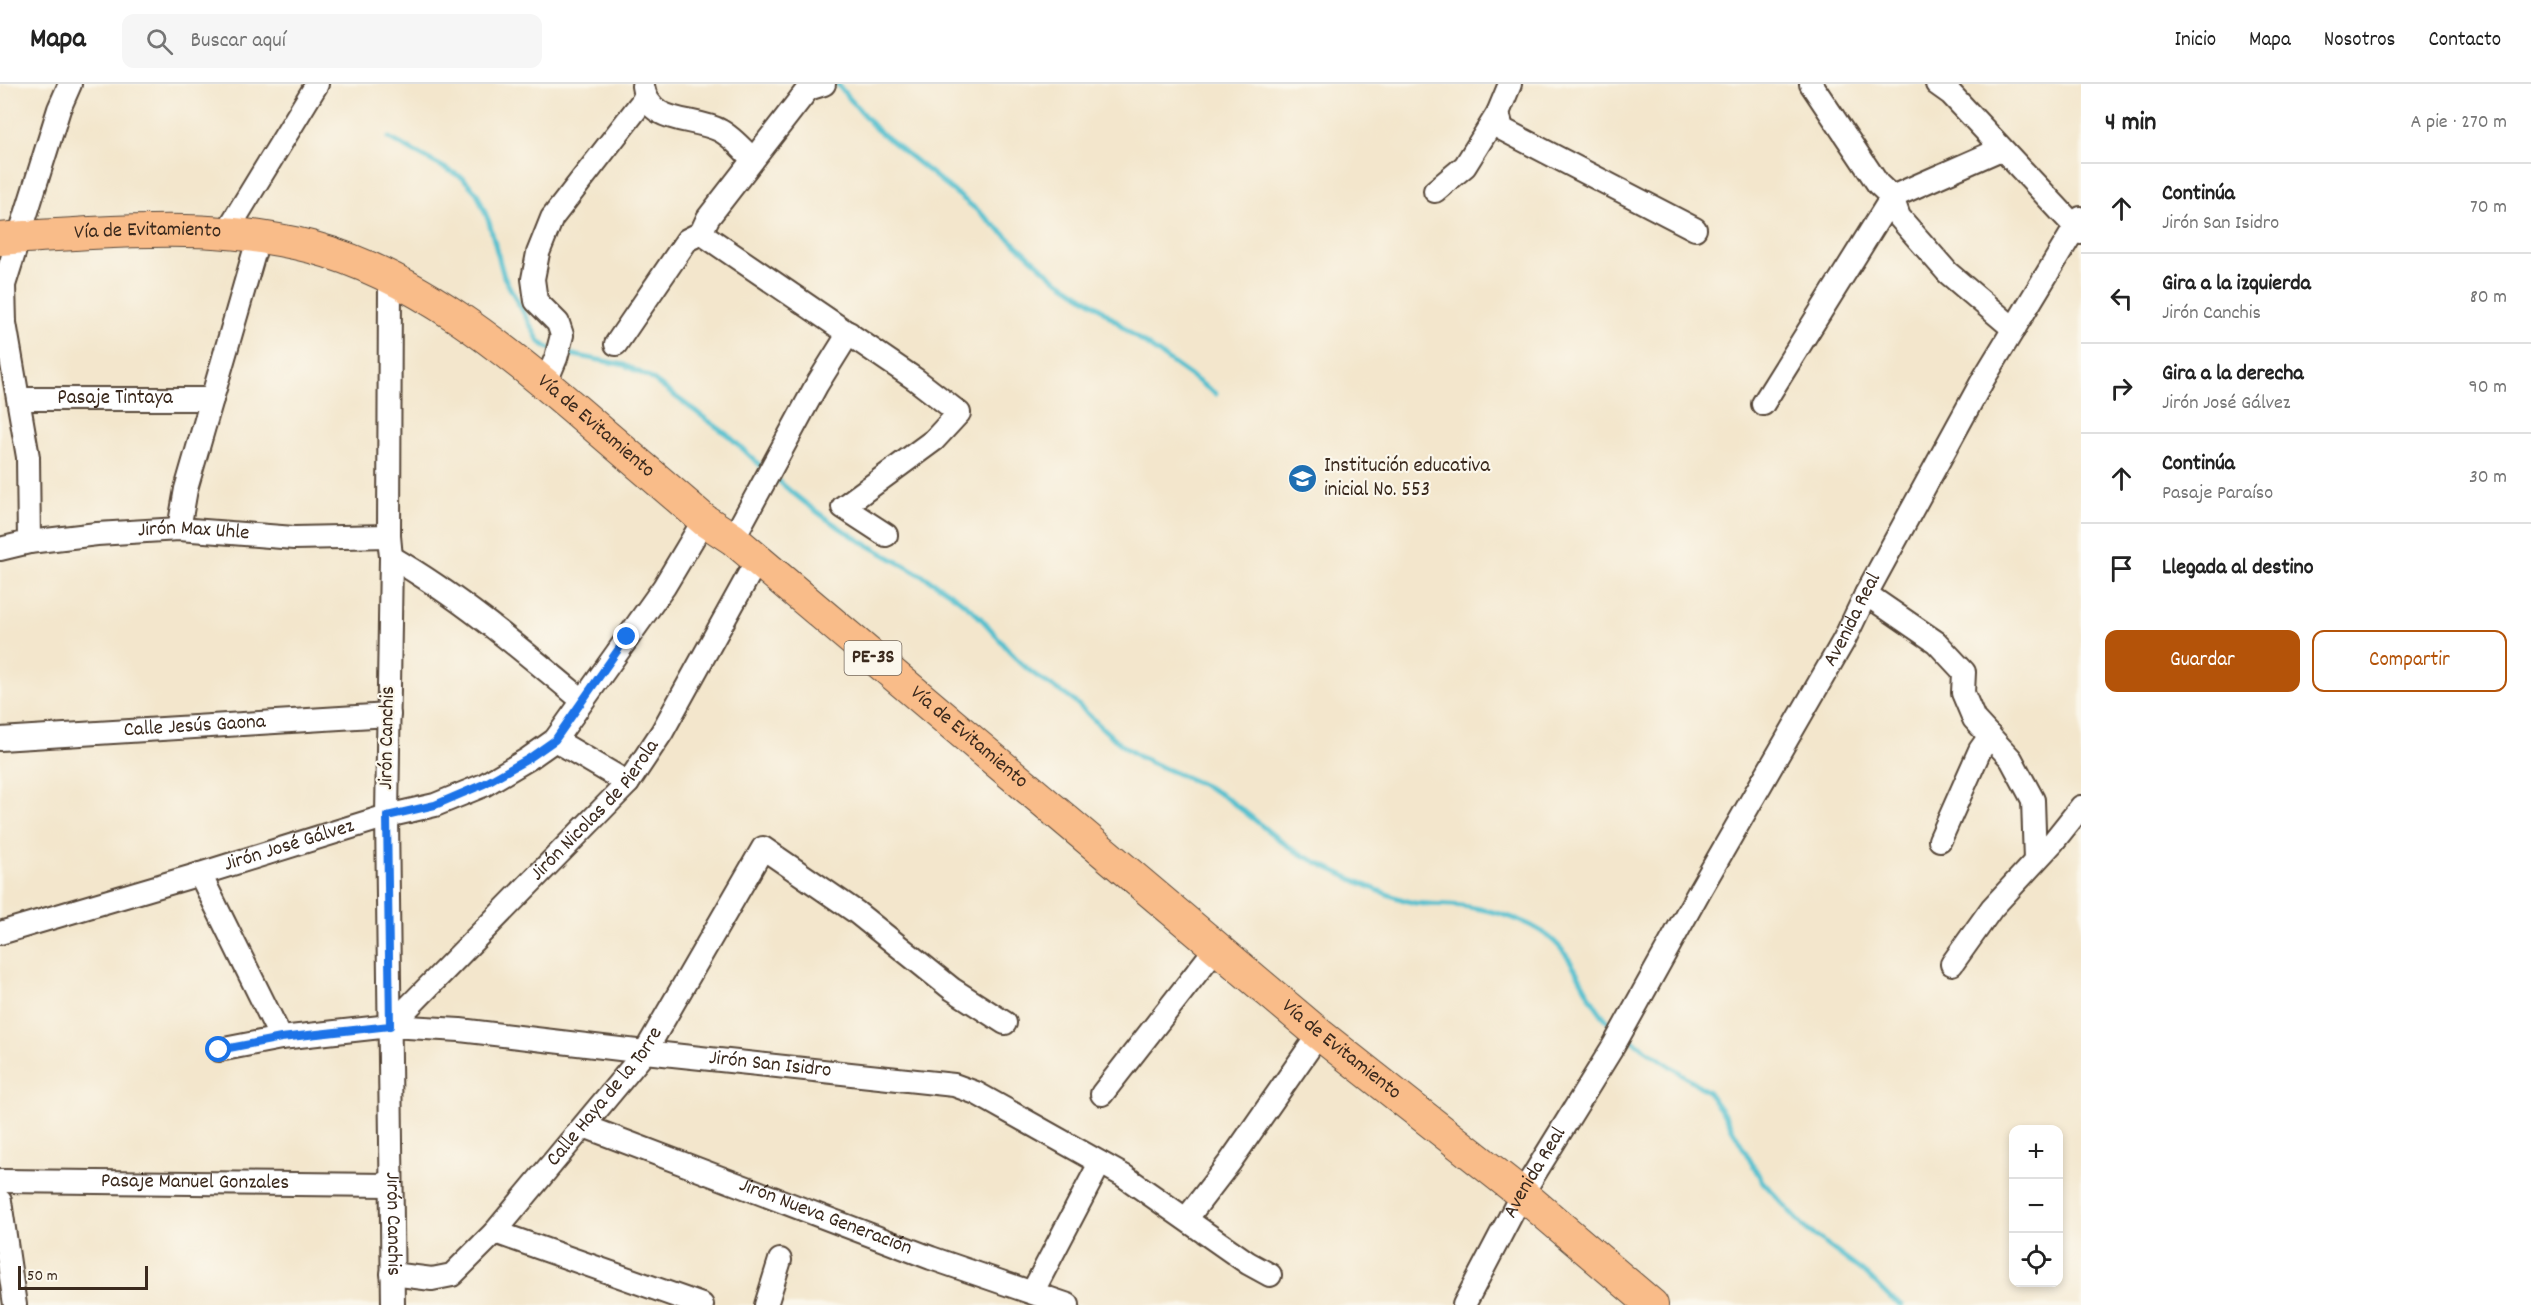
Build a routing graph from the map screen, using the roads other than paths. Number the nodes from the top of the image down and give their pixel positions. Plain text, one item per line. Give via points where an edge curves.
1 (70, 84) edge
2 (317, 84) edge
3 (824, 84) edge
4 (1510, 84) edge
5 (1811, 84) edge
6 (1937, 84) edge
7 (644, 91) edge
8 (1498, 113) junction
9 (2001, 149) junction
10 (752, 159) junction
11 (1435, 191) dead end
12 (1892, 197) junction
13 (2079, 227) edge
14 (1695, 229) dead end
15 (226, 233) junction
16 (701, 233) junction
17 (259, 236) junction
18 (9, 238) edge
19 (390, 279) junction
20 (2014, 329) junction
21 (849, 333) junction
22 (616, 344) dead end
23 (554, 362) junction
24 (19, 399) junction
25 (212, 399) junction
26 (1763, 404) dead end
27 (704, 519) junction
28 (179, 529) junction
29 (886, 535) dead end
30 (733, 539) junction
31 (29, 543) junction
32 (390, 546) junction
33 (0, 549) edge
34 (757, 560) junction
35 (1866, 594) junction
36 (582, 700) junction
37 (388, 715) junction
38 (1990, 736) junction
39 (0, 739) edge
40 (555, 740) junction
41 (628, 783) junction
42 (2081, 807) edge
43 (387, 816) junction
44 (1940, 840) dead end
45 (2035, 861) junction
46 (200, 874) junction
47 (0, 933) edge
48 (1216, 948) junction
49 (1952, 963) dead end
50 (1005, 1023) dead end
51 (390, 1026) junction
52 (1319, 1034) junction
53 (281, 1038) junction
54 (219, 1050) dead end
55 (645, 1052) junction
56 (1102, 1094) dead end
57 (584, 1126) junction
58 (1100, 1163) junction
59 (0, 1181) edge
60 (390, 1185) junction
61 (1522, 1194) junction
62 (0, 1201) edge
63 (1187, 1218) junction
64 (495, 1232) junction
65 (780, 1260) dead end
66 (392, 1274) junction
67 (1270, 1275) dead end
68 (1033, 1292) junction
69 (15, 1305) edge
70 (393, 1305) edge
71 (702, 1305) edge
72 (766, 1305) edge
73 (1068, 1305) edge
74 (1464, 1305) edge
75 (1652, 1305) edge

1 - 18 street
2 - 15 street
3 - 10 street via 808,89
4 - 8 street
5 - 12 street via 1878,184
6 - 9 street
7 - 10 street via 669,117 720,130
7 - 23 street via 552,218 537,253 533,279 536,301 558,323 562,335
8 - 11 street via 1465,166
8 - 14 street via 1502,129
9 - 12 street
9 - 13 street
10 - 16 street
12 - 20 street via 1899,217 1948,273
12 - 26 street
13 - 20 street, Avenida Real
15 - 17 highway, Vía de Evitamiento / PE-3S
15 - 18 highway, Vía de Evitamiento / PE-3S via 174,229
16 - 21 street
16 - 22 street via 687,240
17 - 19 highway, Vía de Evitamiento / PE-3S via 314,248
17 - 25 street
18 - 24 street via 3,299
19 - 23 highway, Vía de Evitamiento / PE-3S via 436,303 508,352
19 - 32 street, Jirón Canchis
20 - 35 street, Avenida Real
21 - 29 street via 959,413 934,440 843,507
21 - 30 street
23 - 27 highway, Vía de Evitamiento / PE-3S
24 - 25 street, Pasaje Tintaya
24 - 31 street via 28,457
25 - 28 street via 186,489
27 - 30 highway, Vía de Evitamiento / PE-3S
27 - 36 street, Jirón José Gálvez via 664,587
28 - 31 street, Jirón Max Uhle
28 - 32 street, Jirón Max Uhle
30 - 34 highway, Vía de Evitamiento / PE-3S
31 - 33 street, Jirón Max Uhle
32 - 36 street via 417,572 504,634
32 - 37 street, Jirón Canchis
34 - 41 street, Jirón Nicolas de Pierola via 662,732
34 - 48 highway, Vía de Evitamiento / PE-3S
35 - 38 street via 1936,642 1964,672 1963,693 1974,719
35 - 61 street, Avenida Real via 1844,640 1627,1023
36 - 40 street, Jirón José Gálvez
37 - 39 street, Calle Jesús Gaona
37 - 43 street, Jirón Canchis
38 - 44 street
38 - 45 street via 2011,759 2032,800
40 - 41 street
40 - 43 street, Jirón José Gálvez via 484,784 435,805
41 - 51 street, Jirón Nicolas de Pierola
42 - 45 street
43 - 46 street, Jirón José Gálvez
43 - 51 street, Jirón Canchis
45 - 49 street via 1992,908
46 - 47 street, Jirón José Gálvez
46 - 53 street
48 - 52 highway, Vía de Evitamiento / PE-3S
48 - 56 street
50 - 55 street, Calle Haya de la Torre via 952,989 856,912 763,848
51 - 53 street, Jirón San Isidro
51 - 55 street, Jirón San Isidro via 460,1030
51 - 60 street, Jirón Canchis
52 - 61 highway, Vía de Evitamiento / PE-3S
52 - 63 street
53 - 54 street, Jirón San Isidro
55 - 57 street, Calle Haya de la Torre
55 - 58 street, Jirón San Isidro via 954,1085 976,1093
57 - 64 street, Calle Haya de la Torre
57 - 68 street, Jirón Nueva Generación via 931,1258
58 - 63 street, Jirón San Isidro
58 - 68 street
59 - 60 street, Pasaje Manuel Gonzales
60 - 66 street, Jirón Canchis
61 - 74 street, Avenida Real
61 - 75 highway, Vía de Evitamiento / PE-3S
62 - 69 street
63 - 67 street, Jirón San Isidro
64 - 66 street, Calle Haya de la Torre via 452,1275 432,1279
64 - 71 street
65 - 72 street
66 - 70 street, Jirón Canchis
68 - 73 street, Jirón Nueva Generación

